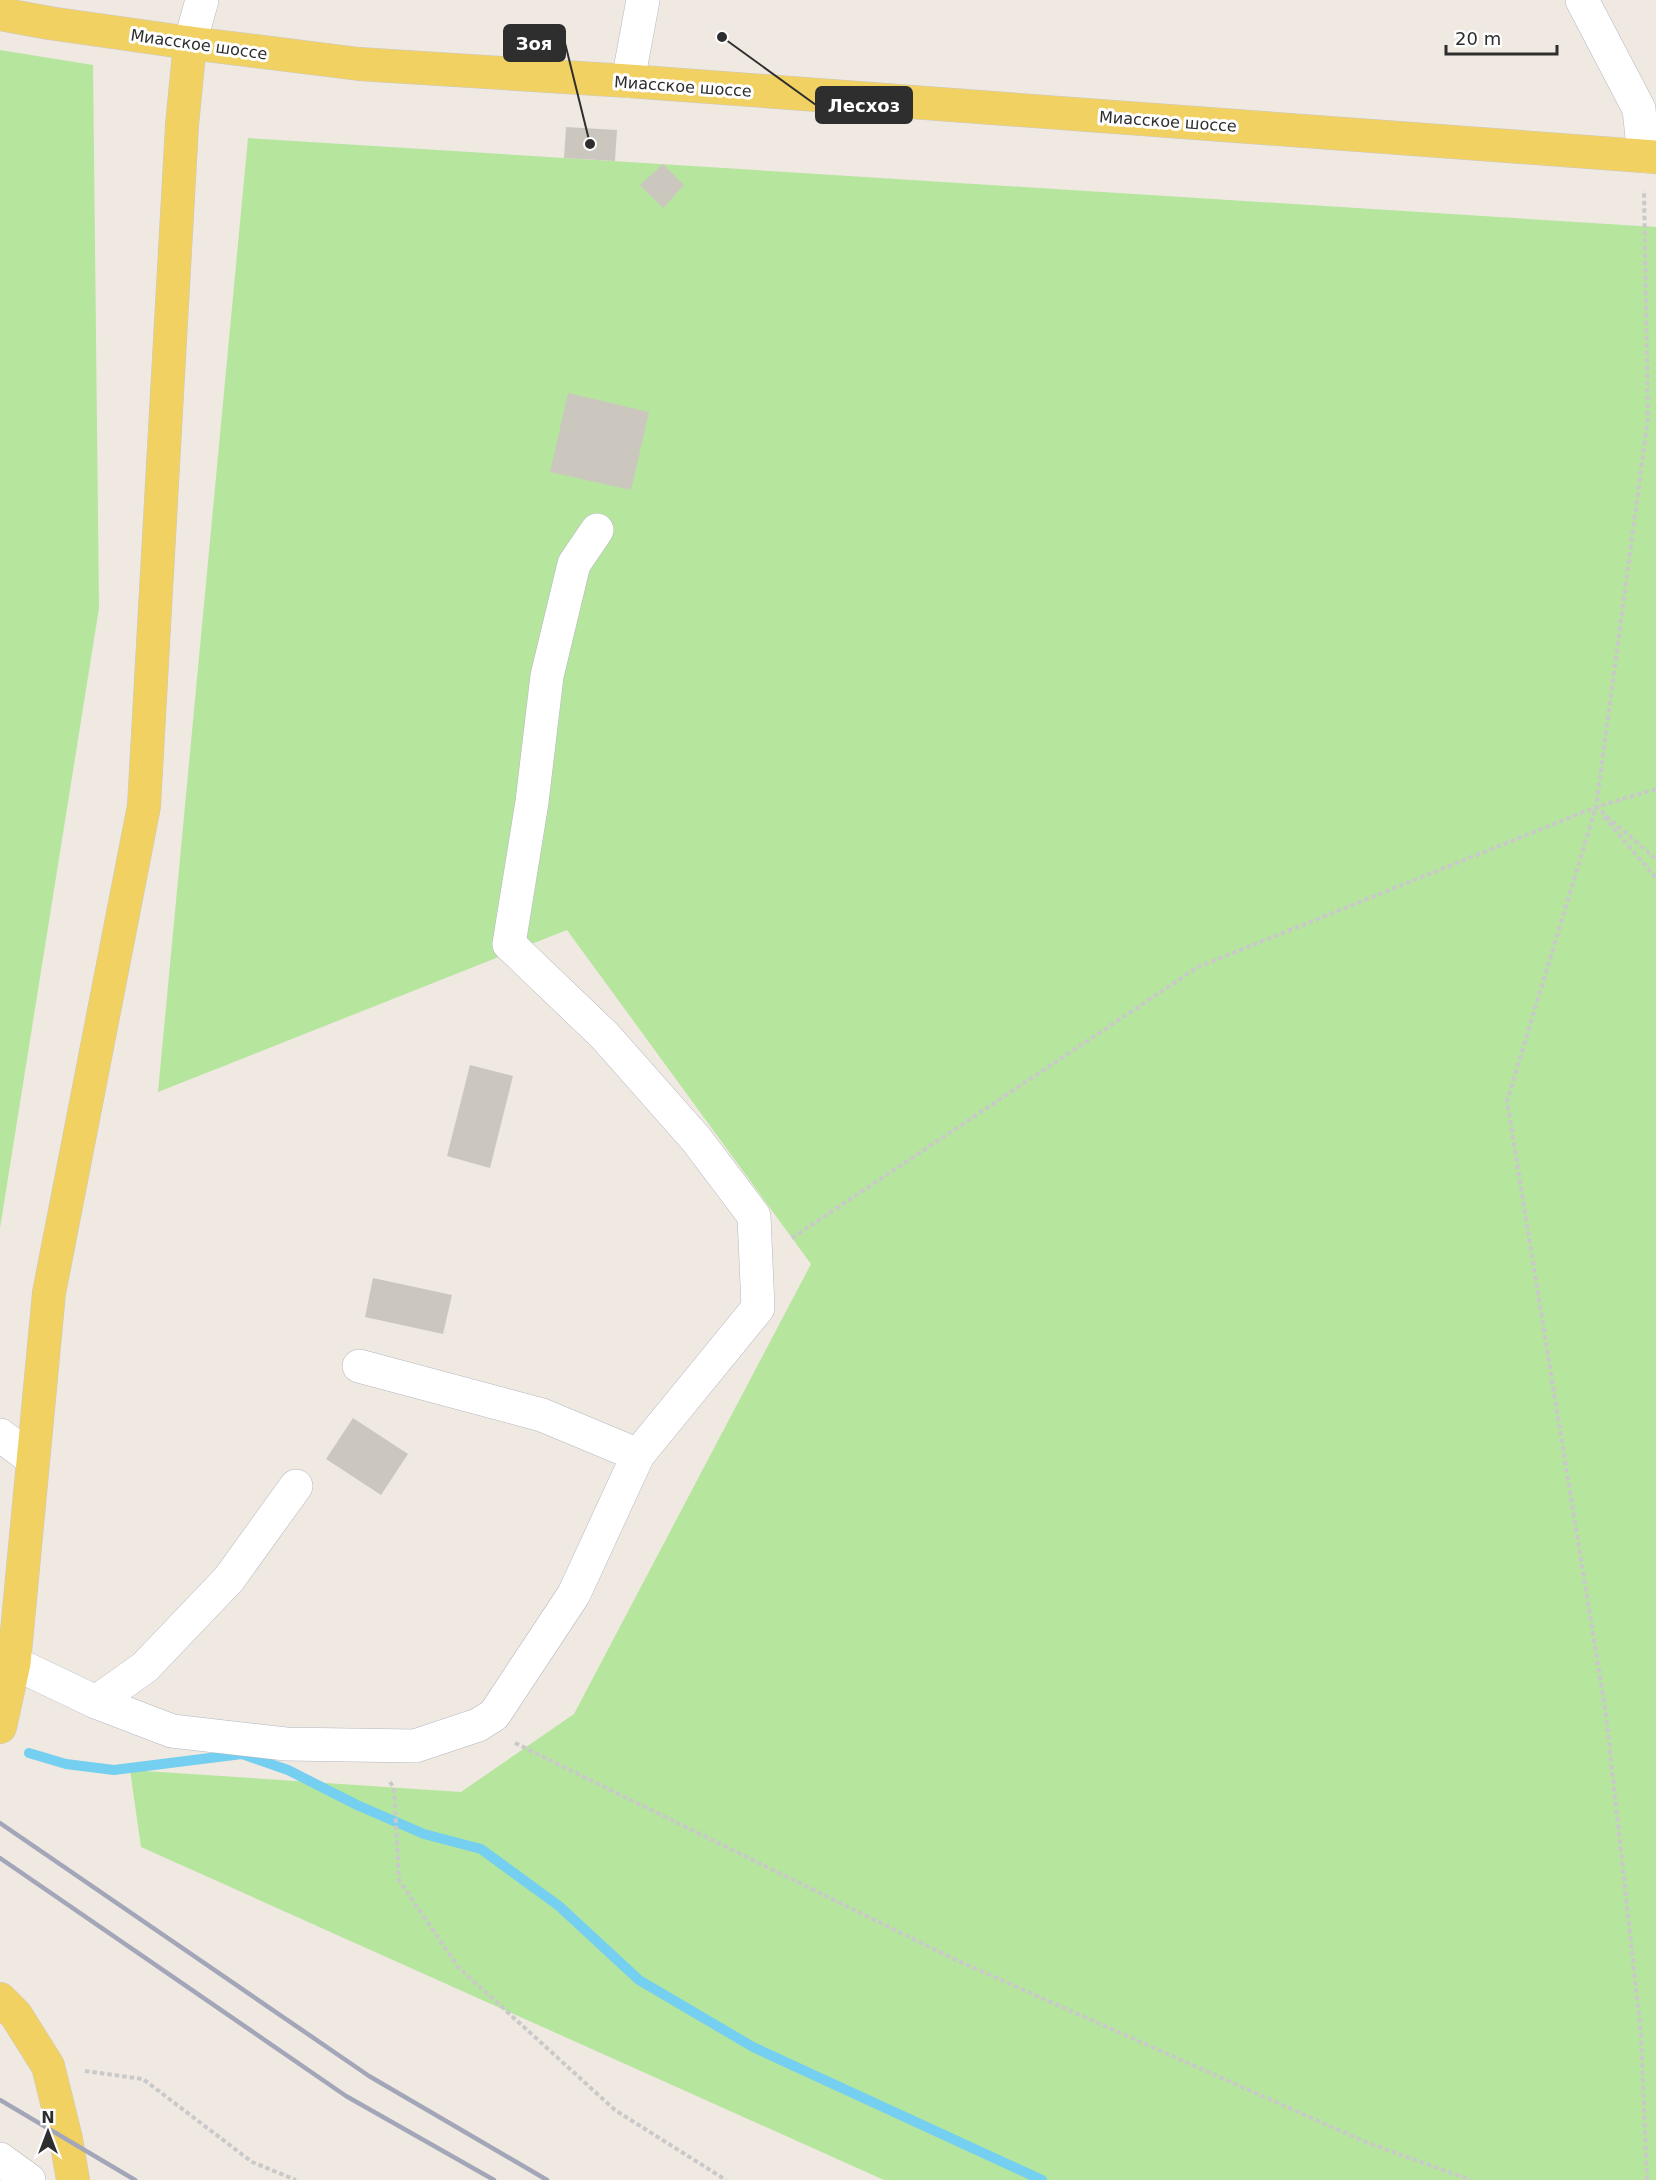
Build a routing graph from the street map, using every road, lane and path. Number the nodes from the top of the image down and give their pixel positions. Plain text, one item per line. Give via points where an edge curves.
1 (202, 0) edge
2 (643, 0) edge
3 (1582, 0) edge
4 (0, 14) edge
5 (190, 43) junction
6 (628, 81) junction
7 (1650, 157) edge
8 (597, 530) dead end
9 (1656, 789) edge
10 (1596, 807) junction
11 (1656, 859) edge
12 (1656, 878) edge
13 (756, 1262) junction
14 (358, 1366) dead end
15 (0, 1434) edge
16 (638, 1455) junction
17 (32, 1459) junction
18 (296, 1486) dead end
19 (7, 1684) edge
20 (96, 1702) junction
21 (478, 1725) junction
22 (0, 1727) edge
23 (362, 1745) junction
24 (0, 1999) edge
25 (48, 2066) junction
26 (0, 2159) edge
27 (29, 2180) edge
28 (73, 2180) edge
29 (296, 2180) edge
30 (726, 2180) edge
31 (1472, 2180) edge
32 (1647, 2180) edge

1 - 5 street
2 - 6 street
3 - 7 street via 1639,109
4 - 5 main road, Миасское шоссе
5 - 6 main road, Миасское шоссе via 358,64
5 - 17 main road via 144,806 49,1293
6 - 7 main road, Миасское шоссе
7 - 10 path via 1648,418
8 - 13 street via 574,564 547,676 509,944 605,1036 696,1139 754,1215
9 - 10 path
10 - 11 path
10 - 12 path
10 - 13 path via 1198,967
10 - 32 path via 1507,1101 1606,1715 1641,2034
13 - 16 street via 758,1308
14 - 16 street via 542,1414
15 - 17 street
16 - 21 street via 574,1594 494,1715
17 - 19 main road
18 - 20 street via 229,1579 145,1667
19 - 20 street
19 - 22 main road
20 - 23 street via 172,1731 286,1744
21 - 23 street via 415,1746
21 - 31 path via 954,1959 1368,2143
23 - 30 path via 394,1788 399,1880 458,1967 615,2110
24 - 25 main road via 16,2015
25 - 28 main road
25 - 29 path via 143,2079 252,2162
26 - 27 street

